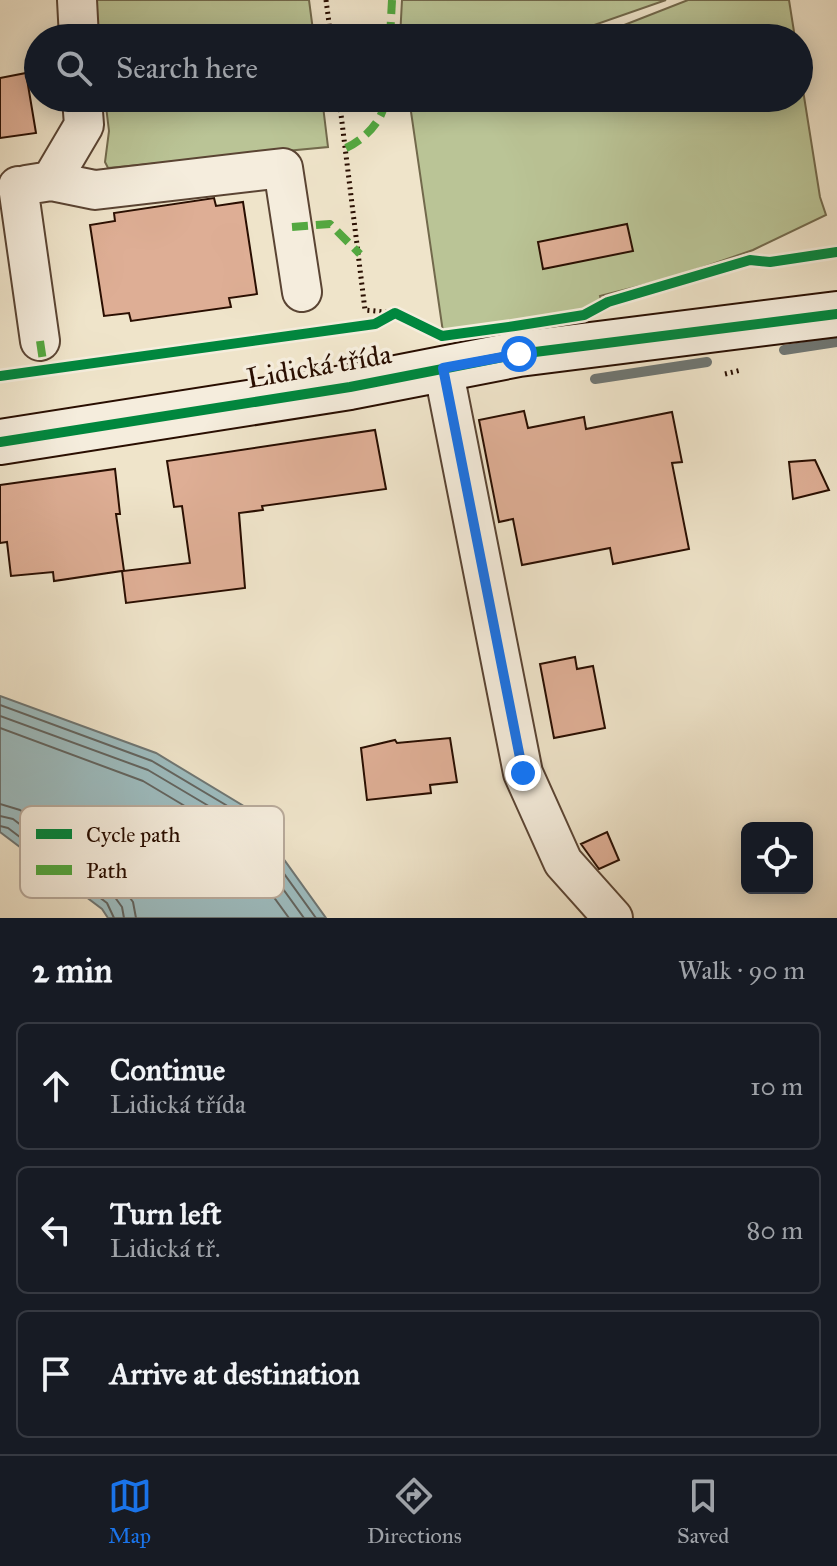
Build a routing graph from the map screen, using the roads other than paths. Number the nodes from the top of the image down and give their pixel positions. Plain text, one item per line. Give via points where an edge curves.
1 (77, 0) edge
2 (78, 24) edge
3 (83, 112) edge
4 (23, 185) edge
5 (302, 292) dead end
6 (837, 314) edge
7 (40, 341) dead end
8 (443, 368) junction
9 (0, 442) edge
10 (613, 918) edge

1 - 2 street
3 - 4 street via 84,125
4 - 5 street via 95,190 283,168
4 - 7 street
6 - 8 street, Lidická třída
8 - 9 street, Lidická třída
8 - 10 street via 523,773 563,862

